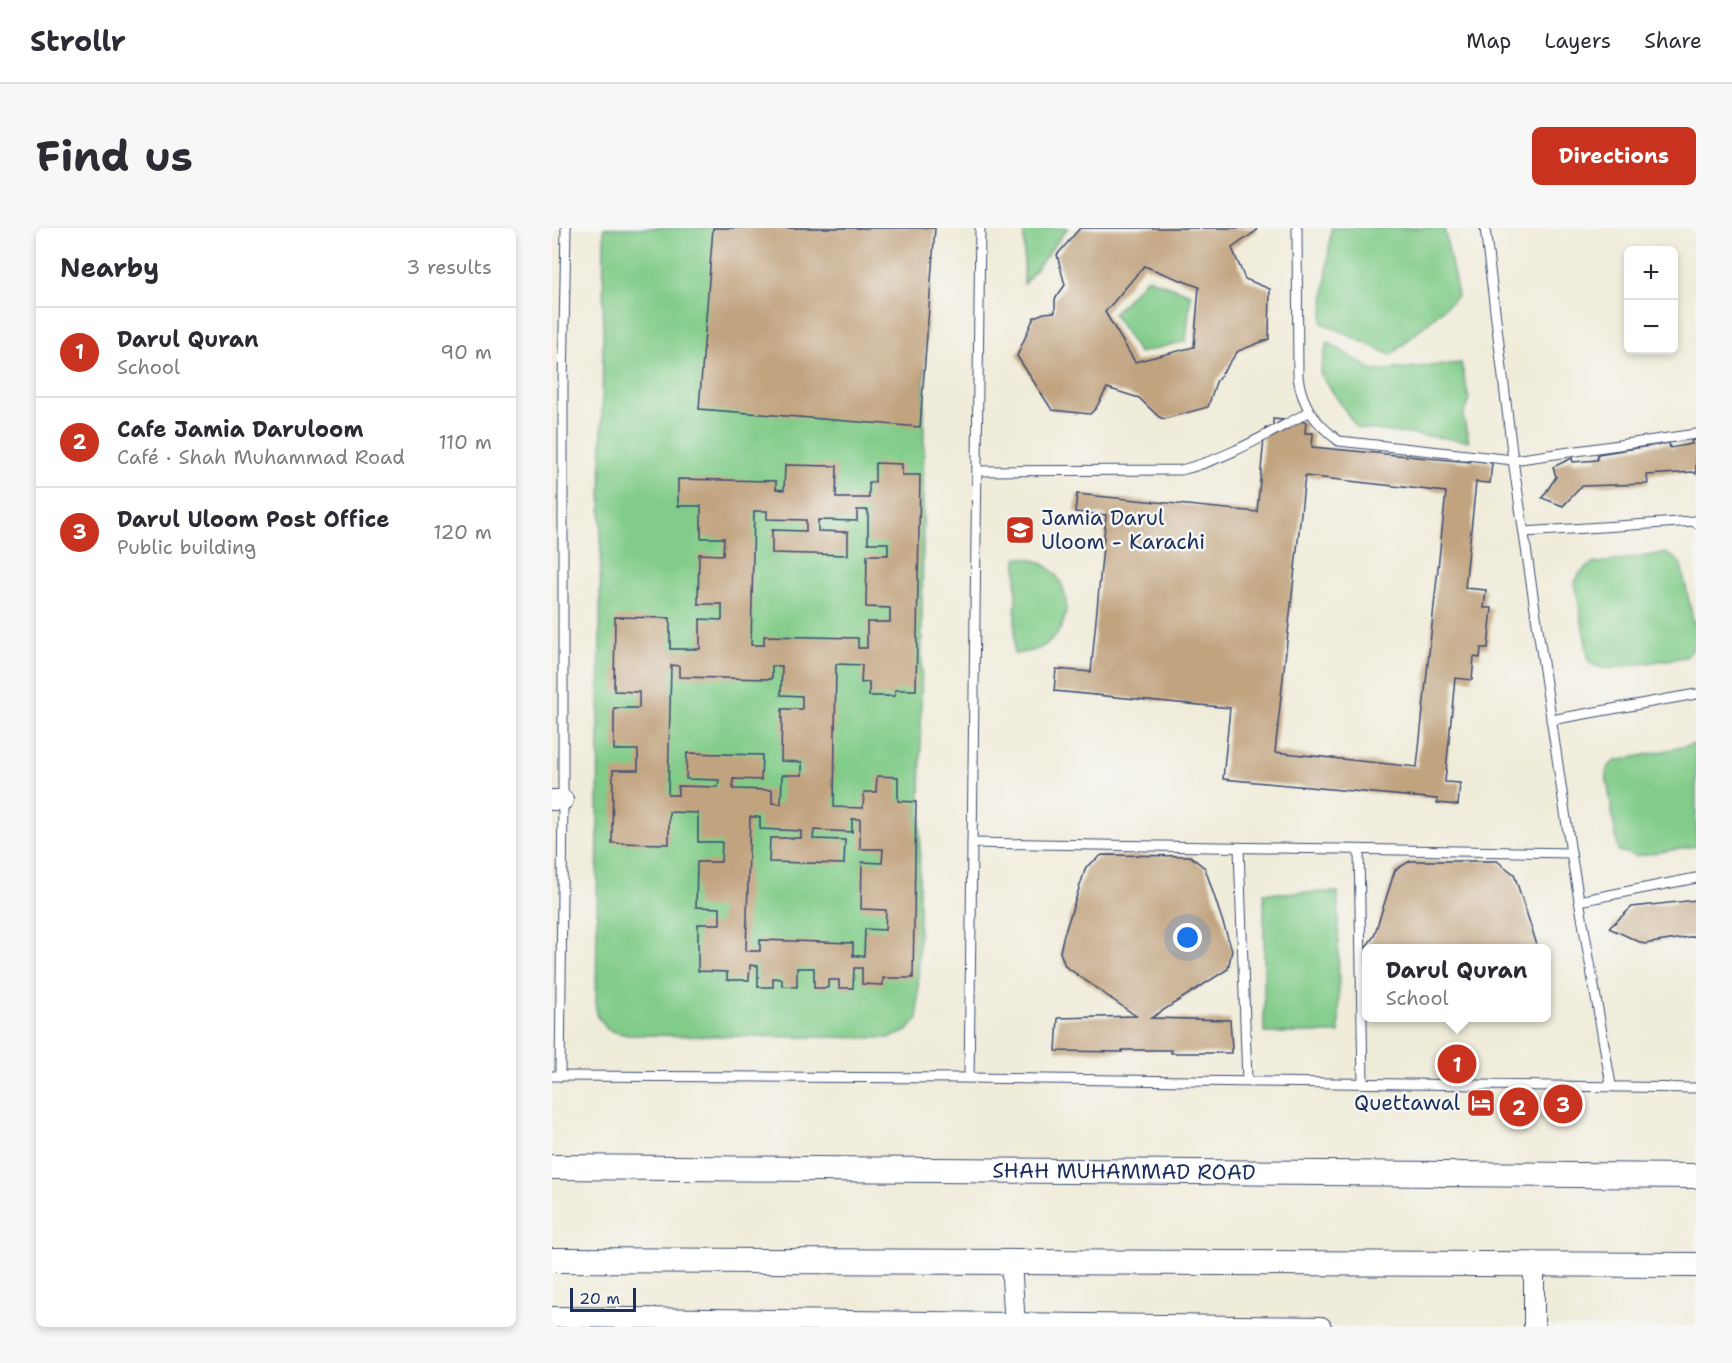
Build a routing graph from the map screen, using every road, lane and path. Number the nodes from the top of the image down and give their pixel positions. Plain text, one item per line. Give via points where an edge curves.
1 (566, 228) edge
2 (980, 228) edge
3 (1297, 228) edge
4 (1485, 228) edge
5 (552, 384) edge
6 (563, 384) junction
7 (1309, 412) junction
8 (1696, 434) edge
9 (1513, 460) junction
10 (977, 471) junction
11 (1696, 523) edge
12 (1524, 532) junction
13 (1696, 694) edge
14 (1551, 720) junction
15 (558, 800) edge
16 (972, 843) junction
17 (1239, 848) junction
18 (1359, 850) junction
19 (1571, 853) junction
20 (1696, 878) edge
21 (1579, 902) junction
22 (556, 1076) edge
23 (969, 1078) junction
24 (1247, 1082) junction
25 (1363, 1083) junction
26 (1611, 1085) junction
27 (1696, 1088) edge
28 (552, 1167) edge
29 (1696, 1176) edge
30 (552, 1260) edge
31 (1011, 1262) junction
32 (1534, 1264) junction
33 (1696, 1265) edge
34 (552, 1317) edge
35 (599, 1323) edge
36 (749, 1323) edge
37 (874, 1324) edge
38 (1015, 1325) edge
39 (1154, 1326) edge
40 (1283, 1327) edge
41 (1321, 1327) edge
42 (1534, 1327) edge

1 - 6 lane
2 - 10 lane
3 - 7 lane via 1298,377 1300,394
4 - 9 lane
5 - 6 lane
6 - 15 lane
7 - 9 lane via 1339,441
7 - 10 lane via 1222,458 1180,470
8 - 9 lane
9 - 12 lane
10 - 16 lane
11 - 12 lane
12 - 14 lane
13 - 14 lane
14 - 19 lane
15 - 22 lane
16 - 17 lane
16 - 23 lane
17 - 18 lane
17 - 24 lane
18 - 19 lane
18 - 25 lane
19 - 21 lane
20 - 21 lane
21 - 26 lane
22 - 23 lane
23 - 24 lane
24 - 25 lane
25 - 26 lane
26 - 27 lane
28 - 29 street, SHAH MUHAMMAD ROAD
30 - 31 street
31 - 32 street
31 - 38 street
32 - 33 street
32 - 42 street
34 - 35 street
35 - 36 street
36 - 37 street
37 - 38 street
38 - 39 street
39 - 40 street
40 - 41 street

